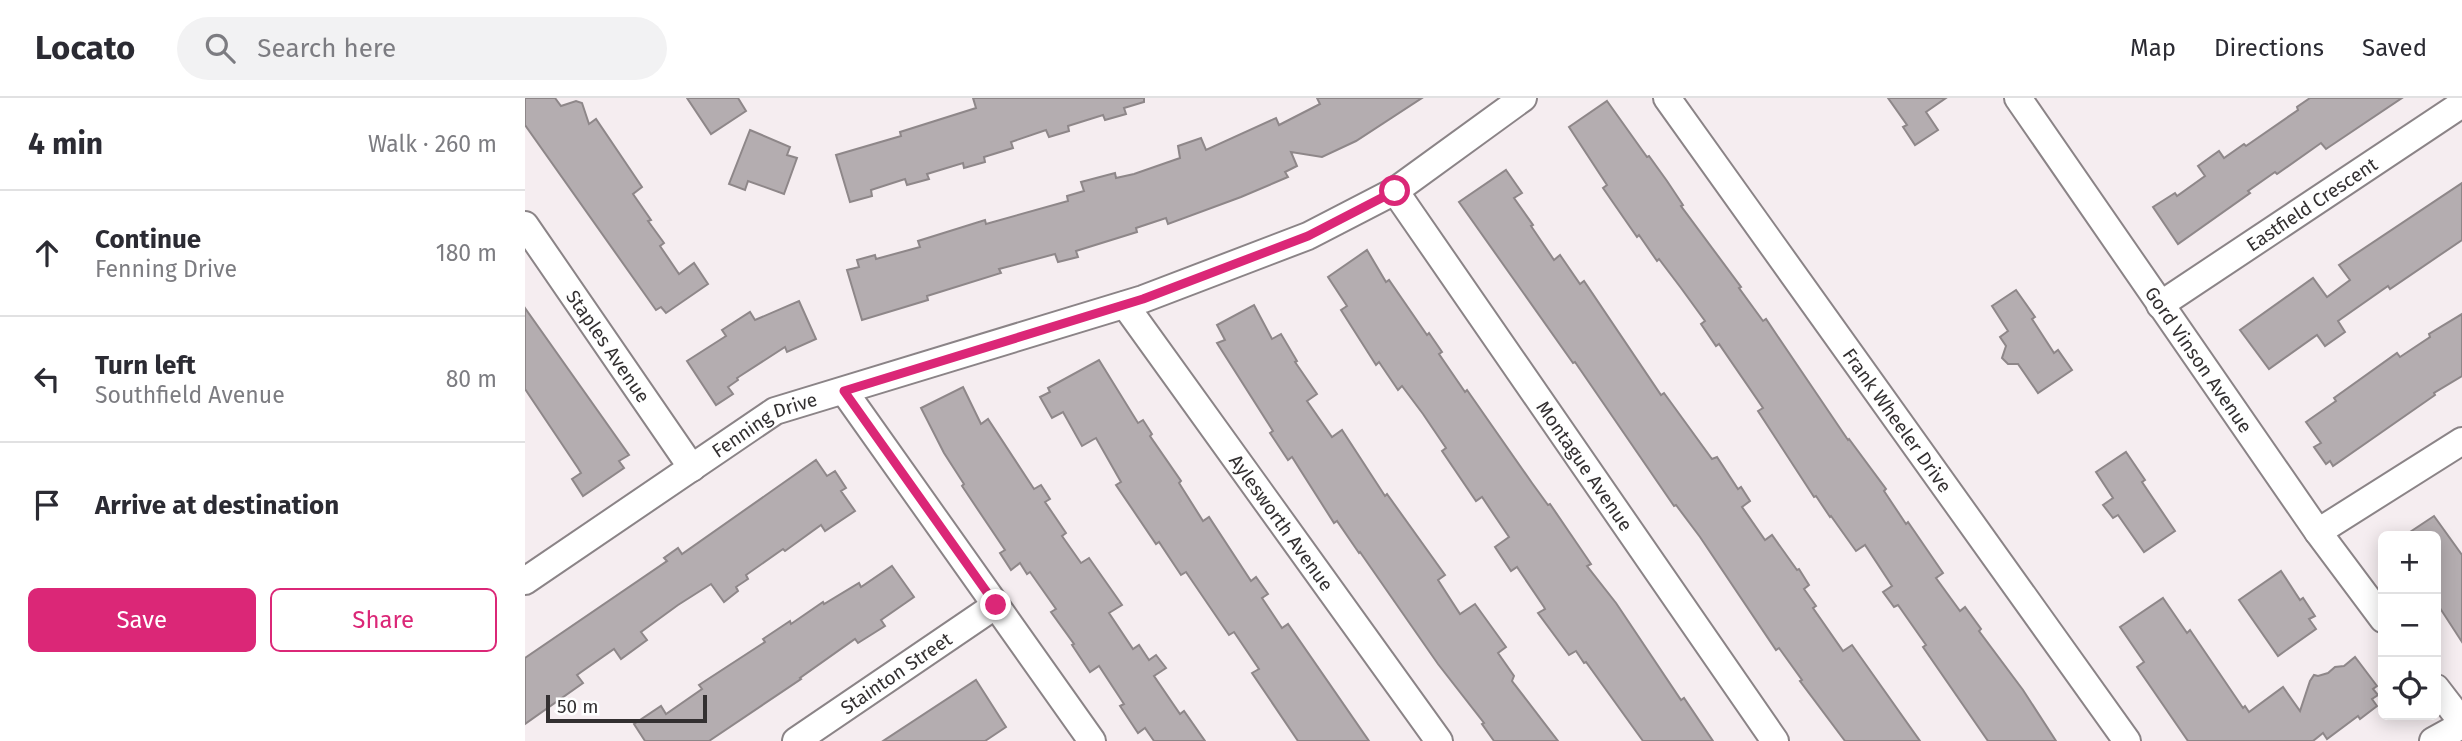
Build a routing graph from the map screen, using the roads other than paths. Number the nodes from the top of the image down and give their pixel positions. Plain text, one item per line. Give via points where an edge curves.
1 (1523, 98) edge
2 (1667, 98) edge
3 (2018, 98) edge
4 (2462, 104) edge
5 (1395, 191) junction
6 (525, 225) edge
7 (2160, 304) junction
8 (1125, 305) junction
9 (844, 391) junction
10 (2462, 441) edge
11 (692, 468) junction
12 (2318, 532) junction
13 (525, 580) edge
14 (996, 605) junction
15 (2378, 612) edge
16 (2441, 695) edge
17 (2462, 724) edge
18 (796, 741) edge
19 (1092, 741) edge
20 (1439, 741) edge
21 (1775, 741) edge
22 (2127, 741) edge
23 (2433, 741) edge

1 - 5 street, Fenning Drive
2 - 22 street, Frank Wheeler Drive
3 - 7 street, Gord Vinson Avenue
4 - 7 street, Eastfield Crescent
5 - 8 street, Fenning Drive via 1308,236
5 - 21 street, Montague Avenue
6 - 11 street, Staples Avenue
7 - 12 street, Gord Vinson Avenue
8 - 9 street, Fenning Drive
8 - 20 street, Aylesworth Avenue
9 - 11 street, Fenning Drive via 775,411
9 - 14 street
10 - 12 street
11 - 13 street, Fenning Drive
12 - 15 street, Gord Vinson Avenue
14 - 18 street, Stainton Street
14 - 19 street
16 - 17 street
17 - 23 street

